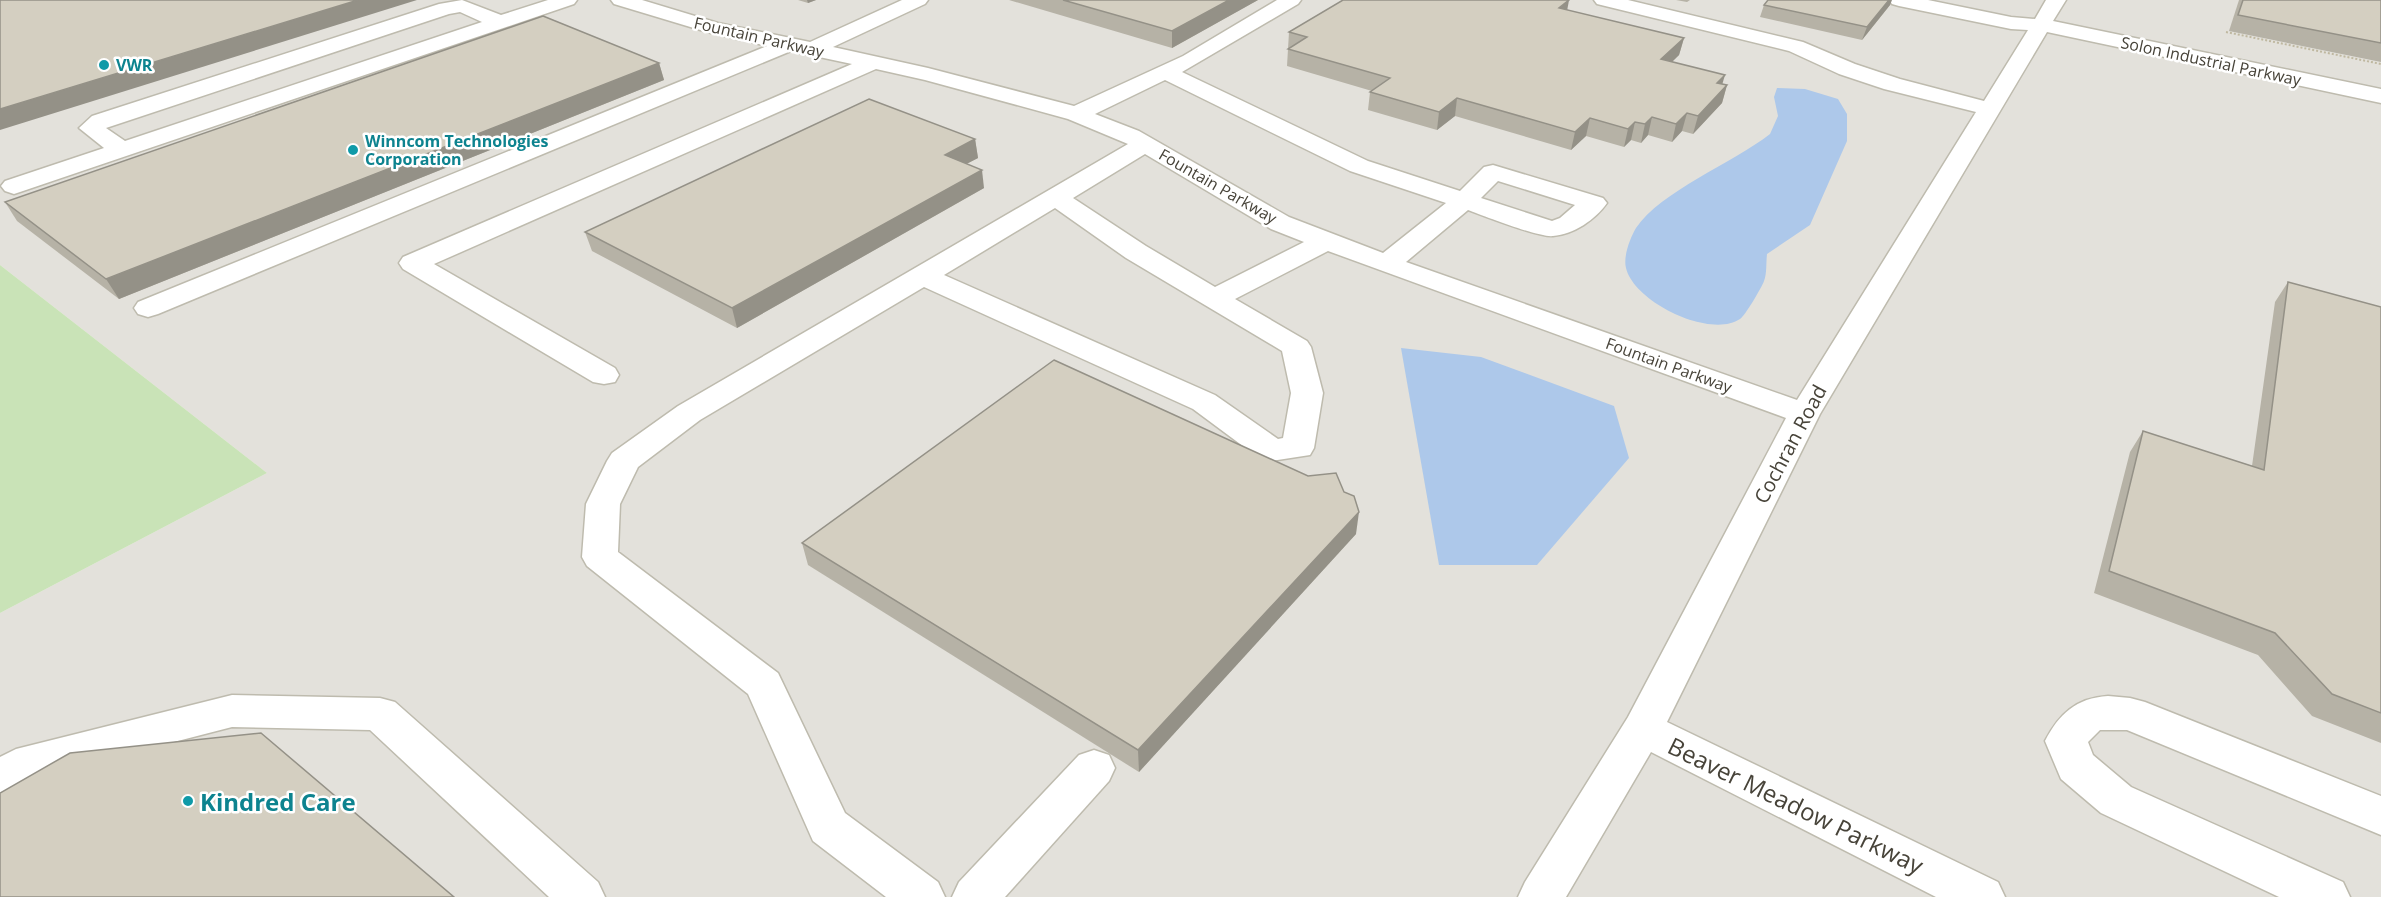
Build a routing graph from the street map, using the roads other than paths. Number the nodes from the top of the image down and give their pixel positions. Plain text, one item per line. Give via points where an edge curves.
1 (567, 0) edge
2 (621, 0) edge
3 (875, 0) edge
4 (1291, 0) edge
5 (1604, 0) edge
6 (1899, 0) edge
7 (909, 4) edge
8 (2044, 10) edge
9 (407, 21) junction
10 (500, 22) junction
11 (351, 39) junction
12 (449, 40) junction
13 (800, 47) junction
14 (393, 58) junction
15 (875, 62) junction
16 (256, 70) junction
17 (1166, 72) junction
18 (298, 90) junction
19 (2381, 96) edge
20 (1990, 109) junction
21 (1076, 114) junction
22 (1145, 144) junction
23 (122, 149) junction
24 (14, 186) dead end
25 (1055, 197) junction
26 (1326, 241) junction
27 (1386, 264) junction
28 (923, 276) junction
29 (1214, 299) junction
30 (148, 308) dead end
31 (604, 375) dead end
32 (1804, 414) junction
33 (1643, 729) junction
34 (1094, 768) dead end
35 (0, 778) edge
36 (2381, 816) edge
37 (582, 897) edge
38 (922, 897) edge
39 (975, 897) edge
40 (1541, 897) edge
41 (1982, 897) edge
42 (2327, 897) edge

1 - 10 street
2 - 13 street, Fountain Parkway via 714,28
3 - 7 street
4 - 17 street
5 - 20 street via 1796,46 1892,84
6 - 8 street, Solon Industrial Parkway via 2011,23
7 - 13 street
8 - 19 street, Solon Industrial Parkway
8 - 20 street, Cochran Road
9 - 10 street via 462,6
9 - 11 street
9 - 12 street
10 - 12 street
11 - 14 street
11 - 16 street
12 - 14 street
13 - 15 street, Fountain Parkway
13 - 30 street
14 - 18 street
15 - 21 street, Fountain Parkway
15 - 31 street via 413,263
16 - 18 street
16 - 23 street via 100,121 91,128
17 - 21 street
17 - 27 street via 1359,166 1464,201
18 - 23 street
20 - 32 street, Cochran Road
21 - 22 street, Fountain Parkway
22 - 25 street
22 - 26 street, Fountain Parkway via 1280,223
23 - 24 street
25 - 28 street
25 - 29 street
26 - 27 street, Fountain Parkway
26 - 29 street
27 - 32 street, Fountain Parkway
28 - 29 street via 1204,402 1271,450 1298,448 1307,393 1296,347
28 - 38 street via 688,412 624,461 603,504 600,557 764,684 829,827
32 - 33 street, Cochran Road
33 - 40 street, Cochran Road
33 - 41 street, Beaver Meadow Parkway
34 - 39 street
35 - 37 street via 31,761 232,711 380,714
36 - 42 street via 2130,714 2096,712 2077,723 2066,741 2076,766 2116,800

